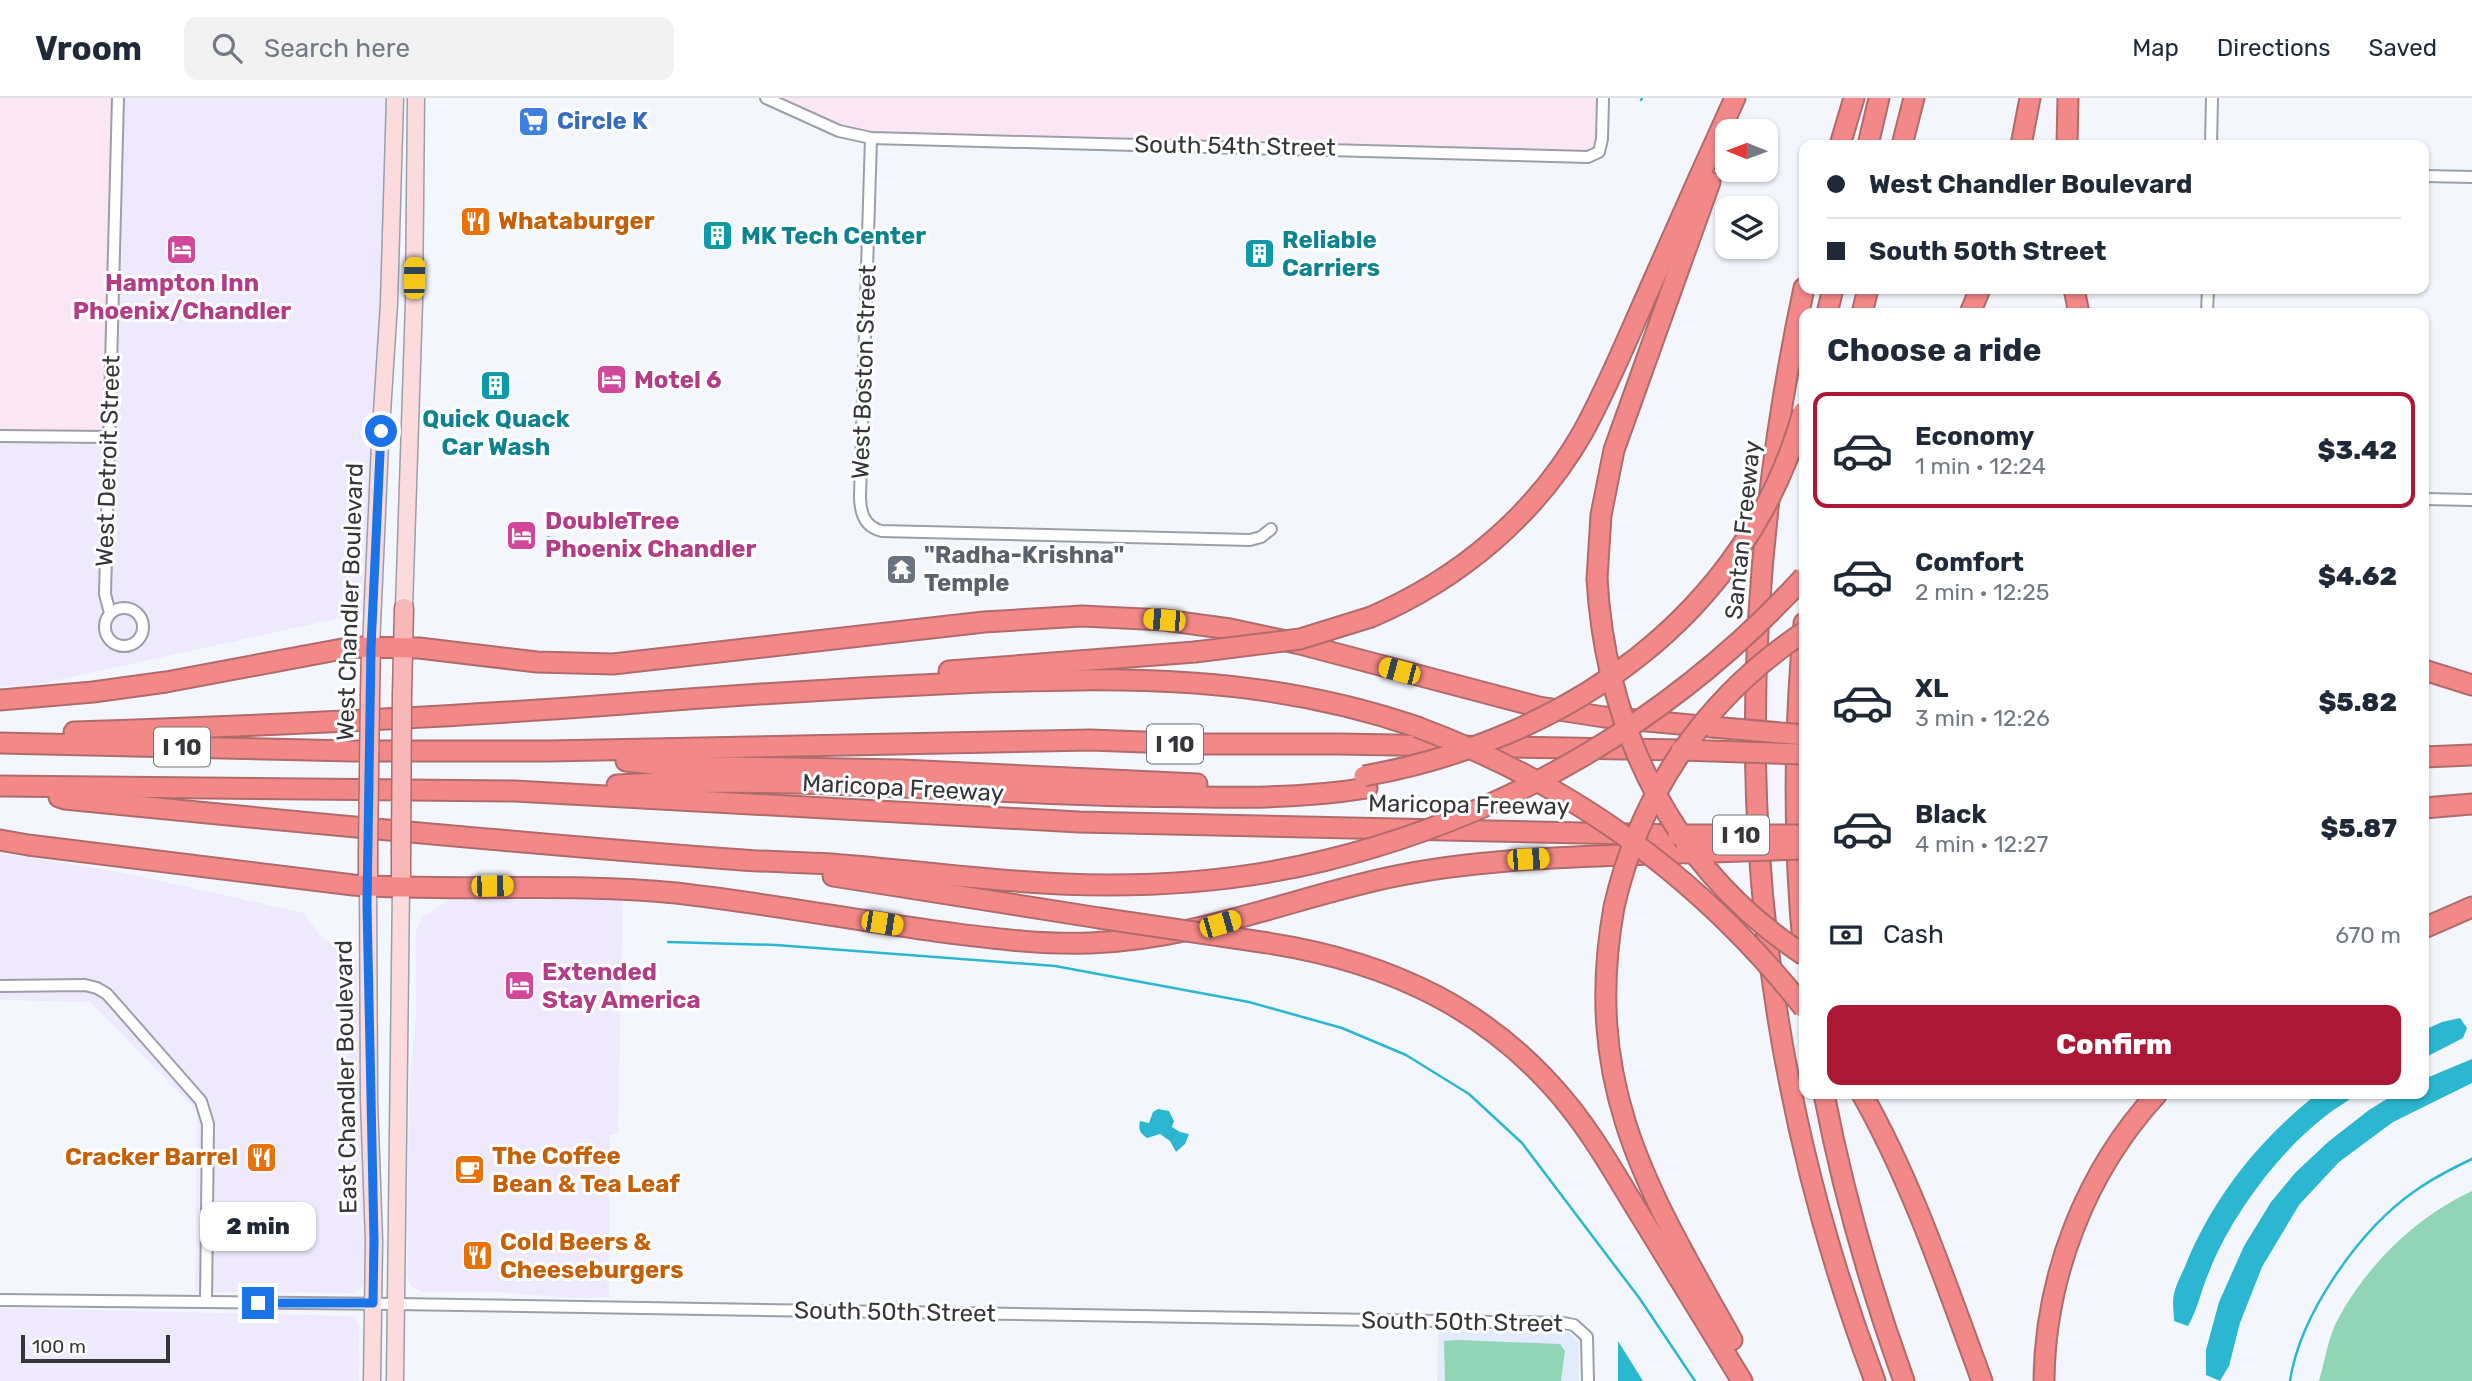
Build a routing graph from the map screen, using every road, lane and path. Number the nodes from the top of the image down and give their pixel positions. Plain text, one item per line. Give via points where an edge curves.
1 (118, 98) edge
2 (395, 98) edge
3 (416, 98) edge
4 (765, 98) edge
5 (1603, 98) edge
6 (1737, 98) edge
7 (1854, 98) edge
8 (1879, 98) edge
9 (1891, 98) edge
10 (1914, 98) edge
11 (2030, 98) edge
12 (2068, 98) edge
13 (2212, 98) edge
14 (1732, 119) edge
15 (871, 138) junction
16 (1841, 140) edge
17 (1869, 140) edge
18 (1881, 140) edge
19 (1903, 140) edge
20 (2022, 140) edge
21 (2067, 140) edge
22 (2211, 140) edge
23 (1715, 169) edge
24 (2429, 176) edge
25 (2472, 177) edge
26 (1799, 316) edge
27 (1799, 426) edge
28 (0, 436) edge
29 (110, 437) junction
30 (1799, 460) edge
31 (2429, 499) edge
32 (2472, 500) edge
33 (1271, 529) dead end
34 (1799, 582) edge
35 (404, 608) joint
36 (110, 613) dead end
37 (1799, 636) edge
38 (371, 647) junction
39 (403, 648) junction
40 (2429, 672) edge
41 (2429, 679) edge
42 (2472, 687) edge
43 (1799, 691) edge
44 (739, 694) junction
45 (0, 700) edge
46 (1799, 735) edge
47 (5, 743) edge
48 (549, 751) junction
49 (1799, 754) edge
50 (2472, 755) edge
51 (2429, 757) edge
52 (369, 772) joint
53 (0, 786) edge
54 (36, 787) junction
55 (515, 791) junction
56 (2472, 804) edge
57 (2429, 808) edge
58 (1799, 835) edge
59 (0, 840) edge
60 (1679, 844) junction
61 (1799, 849) edge
62 (1799, 858) edge
63 (732, 859) junction
64 (368, 886) junction
65 (401, 887) junction
66 (2472, 901) edge
67 (2472, 907) edge
68 (2429, 918) edge
69 (2429, 926) edge
70 (1799, 950) edge
71 (0, 986) edge
72 (1799, 1002) edge
73 (1825, 1099) edge
74 (1865, 1099) edge
75 (2153, 1099) edge
76 (0, 1300) edge
77 (206, 1302) junction
78 (373, 1303) junction
79 (397, 1304) junction
80 (372, 1381) edge
81 (395, 1381) edge
82 (1588, 1381) edge
83 (1742, 1381) edge
84 (1755, 1381) edge
85 (1875, 1381) edge
86 (1904, 1381) edge
87 (1982, 1381) edge
88 (2044, 1381) edge

1 - 29 street, West Detroit Street
2 - 38 main road, West Chandler Boulevard
3 - 35 main road
4 - 15 street, South 54th Street via 839,131
5 - 15 street, South 54th Street via 1599,152 1588,157
6 - 14 highway
6 - 44 highway, bridge via 1604,391 1564,461 1518,518 1434,585 1371,617 1282,642 811,683
7 - 16 highway
8 - 17 highway
9 - 18 highway
10 - 19 highway
11 - 20 highway
12 - 21 highway
13 - 22 street
15 - 33 street, West Boston Street via 860,496 865,521 882,531 1250,540
23 - 70 highway, bridge via 1614,450 1601,515 1597,579 1601,626 1611,681 1632,745 1656,795 1728,891
24 - 25 street
26 - 85 highway, Santan Freeway via 1763,558 1756,656 1758,861 1788,1081 1822,1222
27 - 48 highway, bridge via 1775,488 1741,549 1695,606 1653,646 1586,694 1510,733 1446,757 1300,785 1233,786 902,770 670,766
28 - 29 street
29 - 36 street, West Detroit Street via 105,594
30 - 55 highway, bridge via 1763,536 1728,586 1647,666 1557,724 1502,750 1407,780 1310,796 1251,798 666,783
31 - 32 street
34 - 63 highway, bridge via 1754,629 1686,687 1578,761 1454,820 1323,861 1219,879 1110,885
35 - 39 main road
37 - 84 highway, bridge via 1737,685 1701,724 1660,784 1622,875 1606,955 1610,1065 1623,1119 1648,1186
38 - 39 highway
38 - 45 highway via 93,692
38 - 52 main road, West Chandler Boulevard, bridge
39 - 46 highway, bridge via 546,663 613,664 1009,620 1137,618 1271,637 1539,707
39 - 65 main road, East Chandler Boulevard, bridge
40 - 42 highway
41 - 42 highway
43 - 62 highway
44 - 47 highway via 410,719 71,732
44 - 72 highway, bridge via 1105,679 1251,687 1357,708 1475,750 1578,804 1673,871 1716,909
47 - 48 highway, Maricopa Freeway / I 10
48 - 49 highway, Maricopa Freeway / I 10, bridge via 1090,740
50 - 51 highway
52 - 64 main road, East Chandler Boulevard, bridge
53 - 54 highway, Maricopa Freeway / I 10
54 - 55 highway, Maricopa Freeway / I 10
54 - 63 highway via 65,799
55 - 60 highway, Maricopa Freeway / I 10 via 1079,822
56 - 57 highway
58 - 60 highway, Maricopa Freeway / I 10, bridge
59 - 64 highway
60 - 61 highway, bridge
60 - 65 highway via 1445,867 1358,885 1196,930 1087,943 975,936 637,889
63 - 83 highway, bridge via 1268,943 1334,956 1401,978 1466,1013 1522,1056 1560,1094 1592,1137
64 - 65 highway
64 - 78 main road, East Chandler Boulevard
65 - 79 main road, East Chandler Boulevard
66 - 68 highway
67 - 69 highway
71 - 77 street via 97,988 201,1101 208,1124
73 - 86 highway via 1856,1232
74 - 87 highway via 1908,1187
75 - 88 highway via 2106,1162 2073,1230 2052,1302
76 - 77 street, South 50th Street
77 - 78 street, South 50th Street
78 - 79 street, South 50th Street
78 - 80 main road, East Chandler Boulevard
79 - 81 main road, East Chandler Boulevard
79 - 82 street, South 50th Street via 1564,1323 1587,1337

